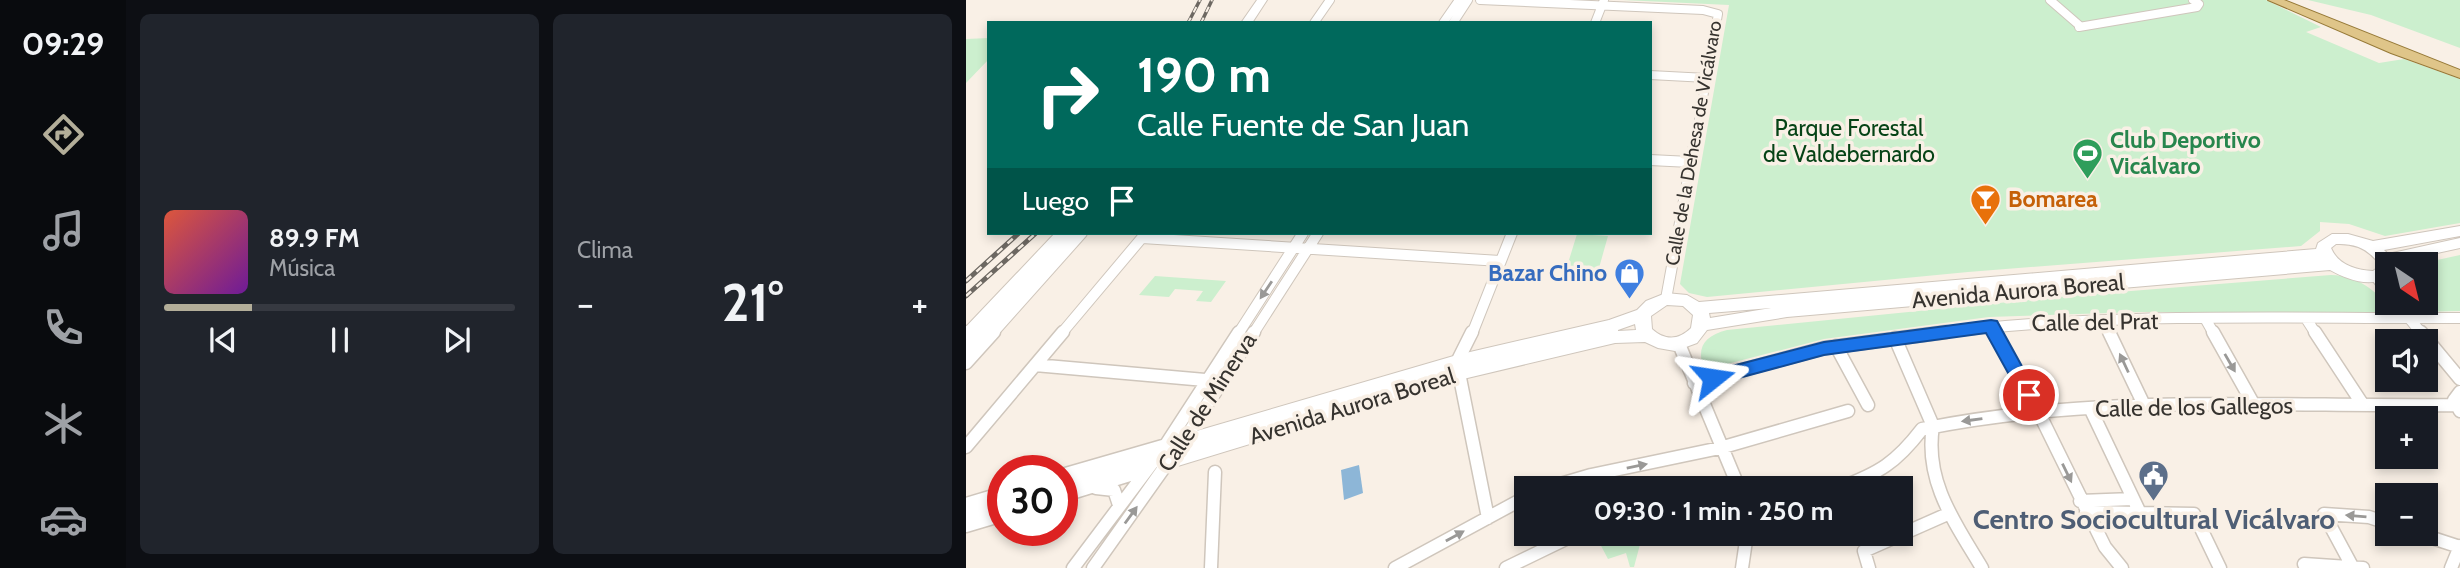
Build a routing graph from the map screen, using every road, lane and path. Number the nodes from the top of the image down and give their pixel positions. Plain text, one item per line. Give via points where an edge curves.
1 (1251, 0) edge
2 (1262, 0) edge
3 (1330, 0) edge
4 (1458, 0) edge
5 (1468, 0) edge
6 (1480, 0) edge
7 (2050, 0) edge
8 (2274, 0) edge
9 (2285, 0) edge
10 (1602, 3) edge
11 (2198, 4) edge
12 (1237, 21) edge
13 (1247, 21) edge
14 (1315, 21) edge
15 (1444, 21) edge
16 (1454, 21) edge
17 (1596, 21) edge
18 (2460, 68) edge
19 (2460, 74) edge
20 (1652, 75) edge
21 (1707, 78) junction
22 (1652, 160) edge
23 (1690, 162) junction
24 (2460, 231) edge
25 (1060, 235) edge
26 (1067, 235) edge
27 (1072, 235) edge
28 (1080, 235) edge
29 (1144, 235) edge
30 (1302, 235) edge
31 (1317, 235) edge
32 (1511, 235) edge
33 (2460, 243) edge
34 (1294, 247) junction
35 (2371, 247) junction
36 (1308, 248) junction
37 (2433, 252) edge
38 (2375, 253) edge
39 (2330, 259) junction
40 (1500, 261) junction
41 (2375, 270) edge
42 (1666, 299) junction
43 (1697, 308) junction
44 (1643, 314) junction
45 (2406, 315) edge
46 (2460, 318) edge
47 (2206, 320) junction
48 (2306, 320) junction
49 (2410, 320) junction
50 (2104, 321) junction
51 (1702, 325) junction
52 (1991, 326) junction
53 (966, 334) edge
54 (1647, 336) junction
55 (1895, 338) junction
56 (1469, 340) junction
57 (1679, 344) junction
58 (966, 346) edge
59 (1836, 346) junction
60 (966, 351) edge
61 (1487, 354) junction
62 (966, 363) edge
63 (1035, 365) junction
64 (1458, 368) junction
65 (2460, 379) edge
66 (1205, 380) junction
67 (1694, 383) junction
68 (2460, 392) edge
69 (1868, 405) dead end
70 (2144, 405) junction
71 (2254, 405) junction
72 (2363, 405) junction
73 (2090, 408) junction
74 (2458, 408) edge
75 (1848, 411) dead end
76 (2038, 411) junction
77 (1933, 426) junction
78 (966, 447) edge
79 (1720, 448) junction
80 (1163, 456) junction
81 (1078, 472) edge
82 (1215, 472) dead end
83 (1588, 476) edge
84 (1731, 476) edge
85 (1872, 476) edge
86 (1078, 486) edge
87 (1078, 489) edge
88 (987, 498) edge
89 (2133, 499) junction
90 (966, 504) edge
91 (1514, 504) edge
92 (1119, 505) junction
93 (2083, 506) junction
94 (987, 509) edge
95 (1950, 513) junction
96 (2140, 513) junction
97 (966, 515) edge
98 (1488, 518) junction
99 (2375, 519) edge
100 (987, 520) edge
101 (966, 526) edge
102 (2438, 539) edge
103 (1551, 546) edge
104 (1745, 546) edge
105 (2460, 546) edge
106 (2358, 567) edge
107 (1073, 568) edge
108 (1093, 568) edge
109 (1211, 568) edge
110 (1395, 568) edge
111 (1506, 568) edge
112 (1742, 568) edge
113 (1869, 568) edge
114 (1982, 568) edge
115 (2122, 568) edge
116 (2220, 568) edge
117 (2306, 568) edge
118 (2451, 568) edge

1 - 12 main road
2 - 13 main road
3 - 14 street
4 - 15 street
5 - 16 street
6 - 10 street, Calle de la Dehesa de Vicálvaro
7 - 11 street via 2080,27
8 - 19 main road
9 - 18 main road
10 - 17 street
10 - 21 street, Calle de la Dehesa de Vicálvaro via 1717,12
20 - 21 street
21 - 23 street, Calle de la Dehesa de Vicálvaro
22 - 23 street
23 - 42 street, Calle de la Dehesa de Vicálvaro
24 - 35 main road
25 - 53 street
26 - 58 main road
27 - 60 main road
28 - 62 street
29 - 34 street
29 - 63 street
30 - 34 street, Calle de Minerva
31 - 36 street, Calle de Minerva
32 - 40 street
33 - 37 main road
34 - 36 street
34 -> 66 street, Calle de Minerva
35 - 38 main road
35 - 39 main road via 2350,239 2332,239 2323,247
36 - 40 street
36 - 80 street, Calle de Minerva
39 - 41 main road via 2355,274
39 - 43 main road, Avenida Aurora Boreal
39 - 51 main road, Avenida Aurora Boreal via 1787,311
40 - 56 street
42 - 43 main road via 1680,299
42 - 44 main road
43 - 51 main road
44 - 54 main road
44 - 61 main road, Avenida Aurora Boreal via 1612,326
45 - 49 street
46 - 49 street, Calle del Prat
47 - 48 street, Calle del Prat
47 - 50 street, Calle del Prat
47 -> 71 street
48 - 49 street, Calle del Prat
48 - 72 street
49 - 65 street
50 - 52 street, Calle del Prat
70 -> 50 street
51 - 57 main road via 1692,339
52 - 55 street, Calle del Prat
52 - 76 street
54 - 57 main road
54 - 64 main road, Avenida Aurora Boreal via 1615,337
55 - 59 street, Calle del Prat
55 - 77 street
56 - 61 street via 1477,351
56 - 64 street
57 - 67 street
59 - 67 street, Calle del Prat
59 - 69 street
61 - 64 main road, Avenida Aurora Boreal
63 - 66 street
63 - 78 street
64 - 80 main road, Avenida Aurora Boreal
64 - 98 street
66 - 80 street, Calle de Minerva
67 - 79 street
68 - 74 street via 2455,396
70 - 71 street, Calle de los Gallegos
70 - 73 street, Calle de los Gallegos
71 - 72 street, Calle de los Gallegos
72 - 74 street, Calle de los Gallegos
73 - 76 street, Calle de los Gallegos
73 - 89 street
75 - 79 street
76 -> 77 street, Calle de los Gallegos
76 -> 93 street
77 - 85 street via 1922,429 1903,454
77 - 95 street via 1927,446 1931,475
83 -> 79 street
79 - 84 street
80 - 81 street, Avenida Aurora Boreal
80 - 86 main road
80 - 92 street, Calle de Minerva
108 -> 80 street, Calle de Minerva
82 - 109 street
87 - 92 street via 1114,490
88 - 90 street
89 - 93 street
89 - 96 street
91 - 98 street
92 - 107 street, Calle de Minerva
93 - 96 street
93 - 115 street
94 - 97 main road
95 - 113 street via 1864,551
95 - 114 street
96 - 116 street via 2194,514
110 -> 98 street
99 -> 106 street via 2324,514
100 - 101 street
102 - 105 street
103 - 111 street
104 - 112 street
105 - 118 street
106 - 117 street via 2304,564

